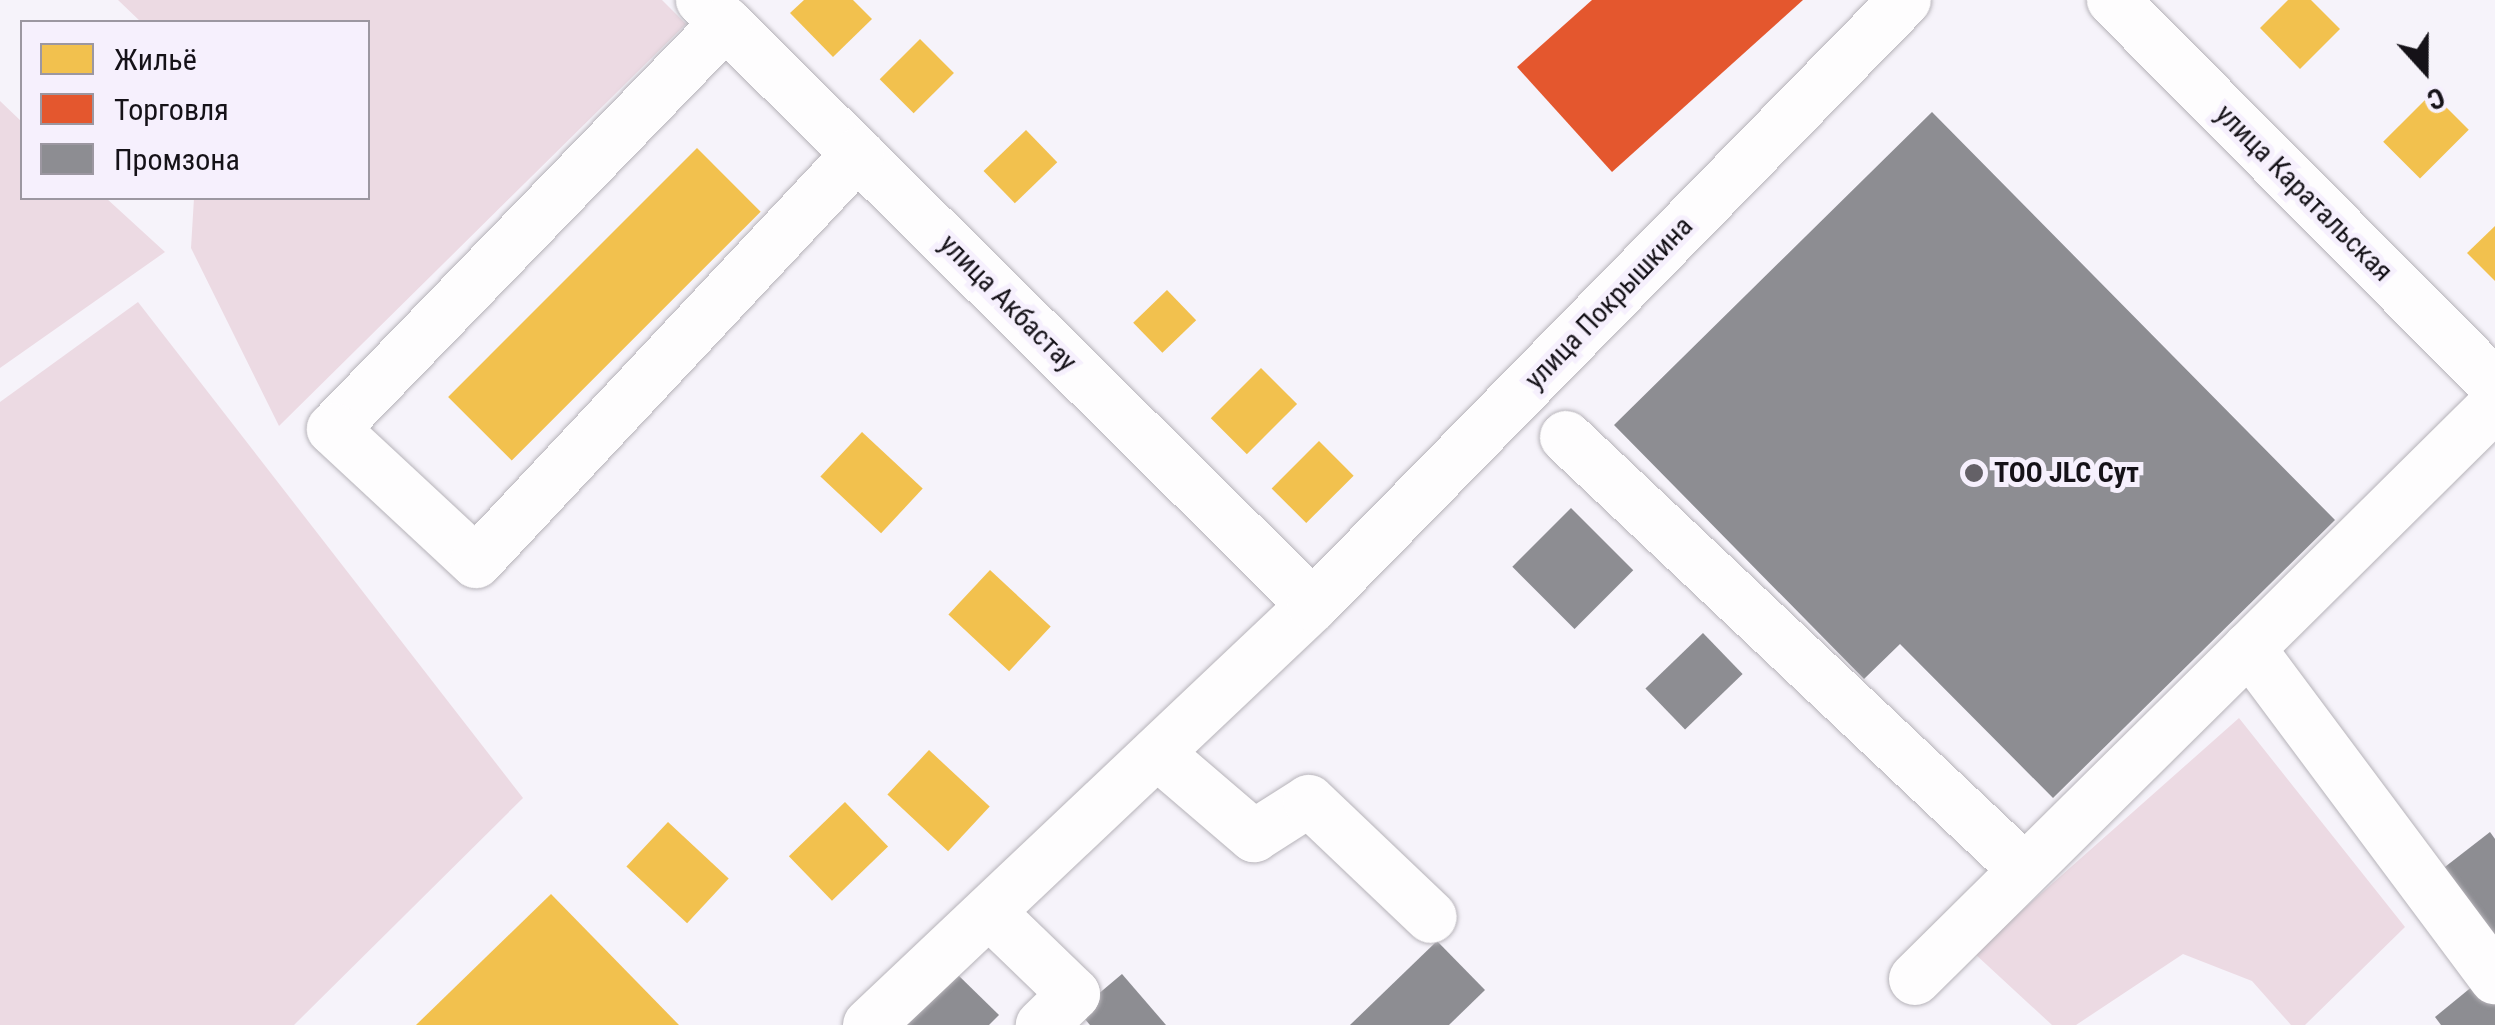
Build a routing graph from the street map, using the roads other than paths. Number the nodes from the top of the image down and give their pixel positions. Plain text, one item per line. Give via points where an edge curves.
1 (1904, 0) edge
2 (2113, 0) edge
3 (714, 12) edge
4 (858, 154) junction
5 (2495, 385) edge
6 (2495, 404) edge
7 (1566, 437) dead end
8 (1313, 606) junction
9 (2249, 648) junction
10 (1157, 754) junction
11 (2026, 870) junction
12 (990, 912) junction
13 (1432, 917) dead end
14 (2495, 978) edge
15 (1915, 979) dead end
16 (870, 1025) edge
17 (1042, 1025) edge

1 - 8 street, улица Покрышкина
2 - 5 street, улица Каратальская
3 - 4 street, улица Акбастау
3 - 4 street via 333,429 476,562
4 - 8 street, улица Акбастау
6 - 9 street
7 - 11 street
8 - 10 street, улица Покрышкина
9 - 11 street
9 - 14 street
10 - 12 street, улица Покрышкина
10 - 13 street via 1254,836 1309,800
11 - 15 street
12 - 16 street, улица Покрышкина
12 - 17 street via 1074,994

